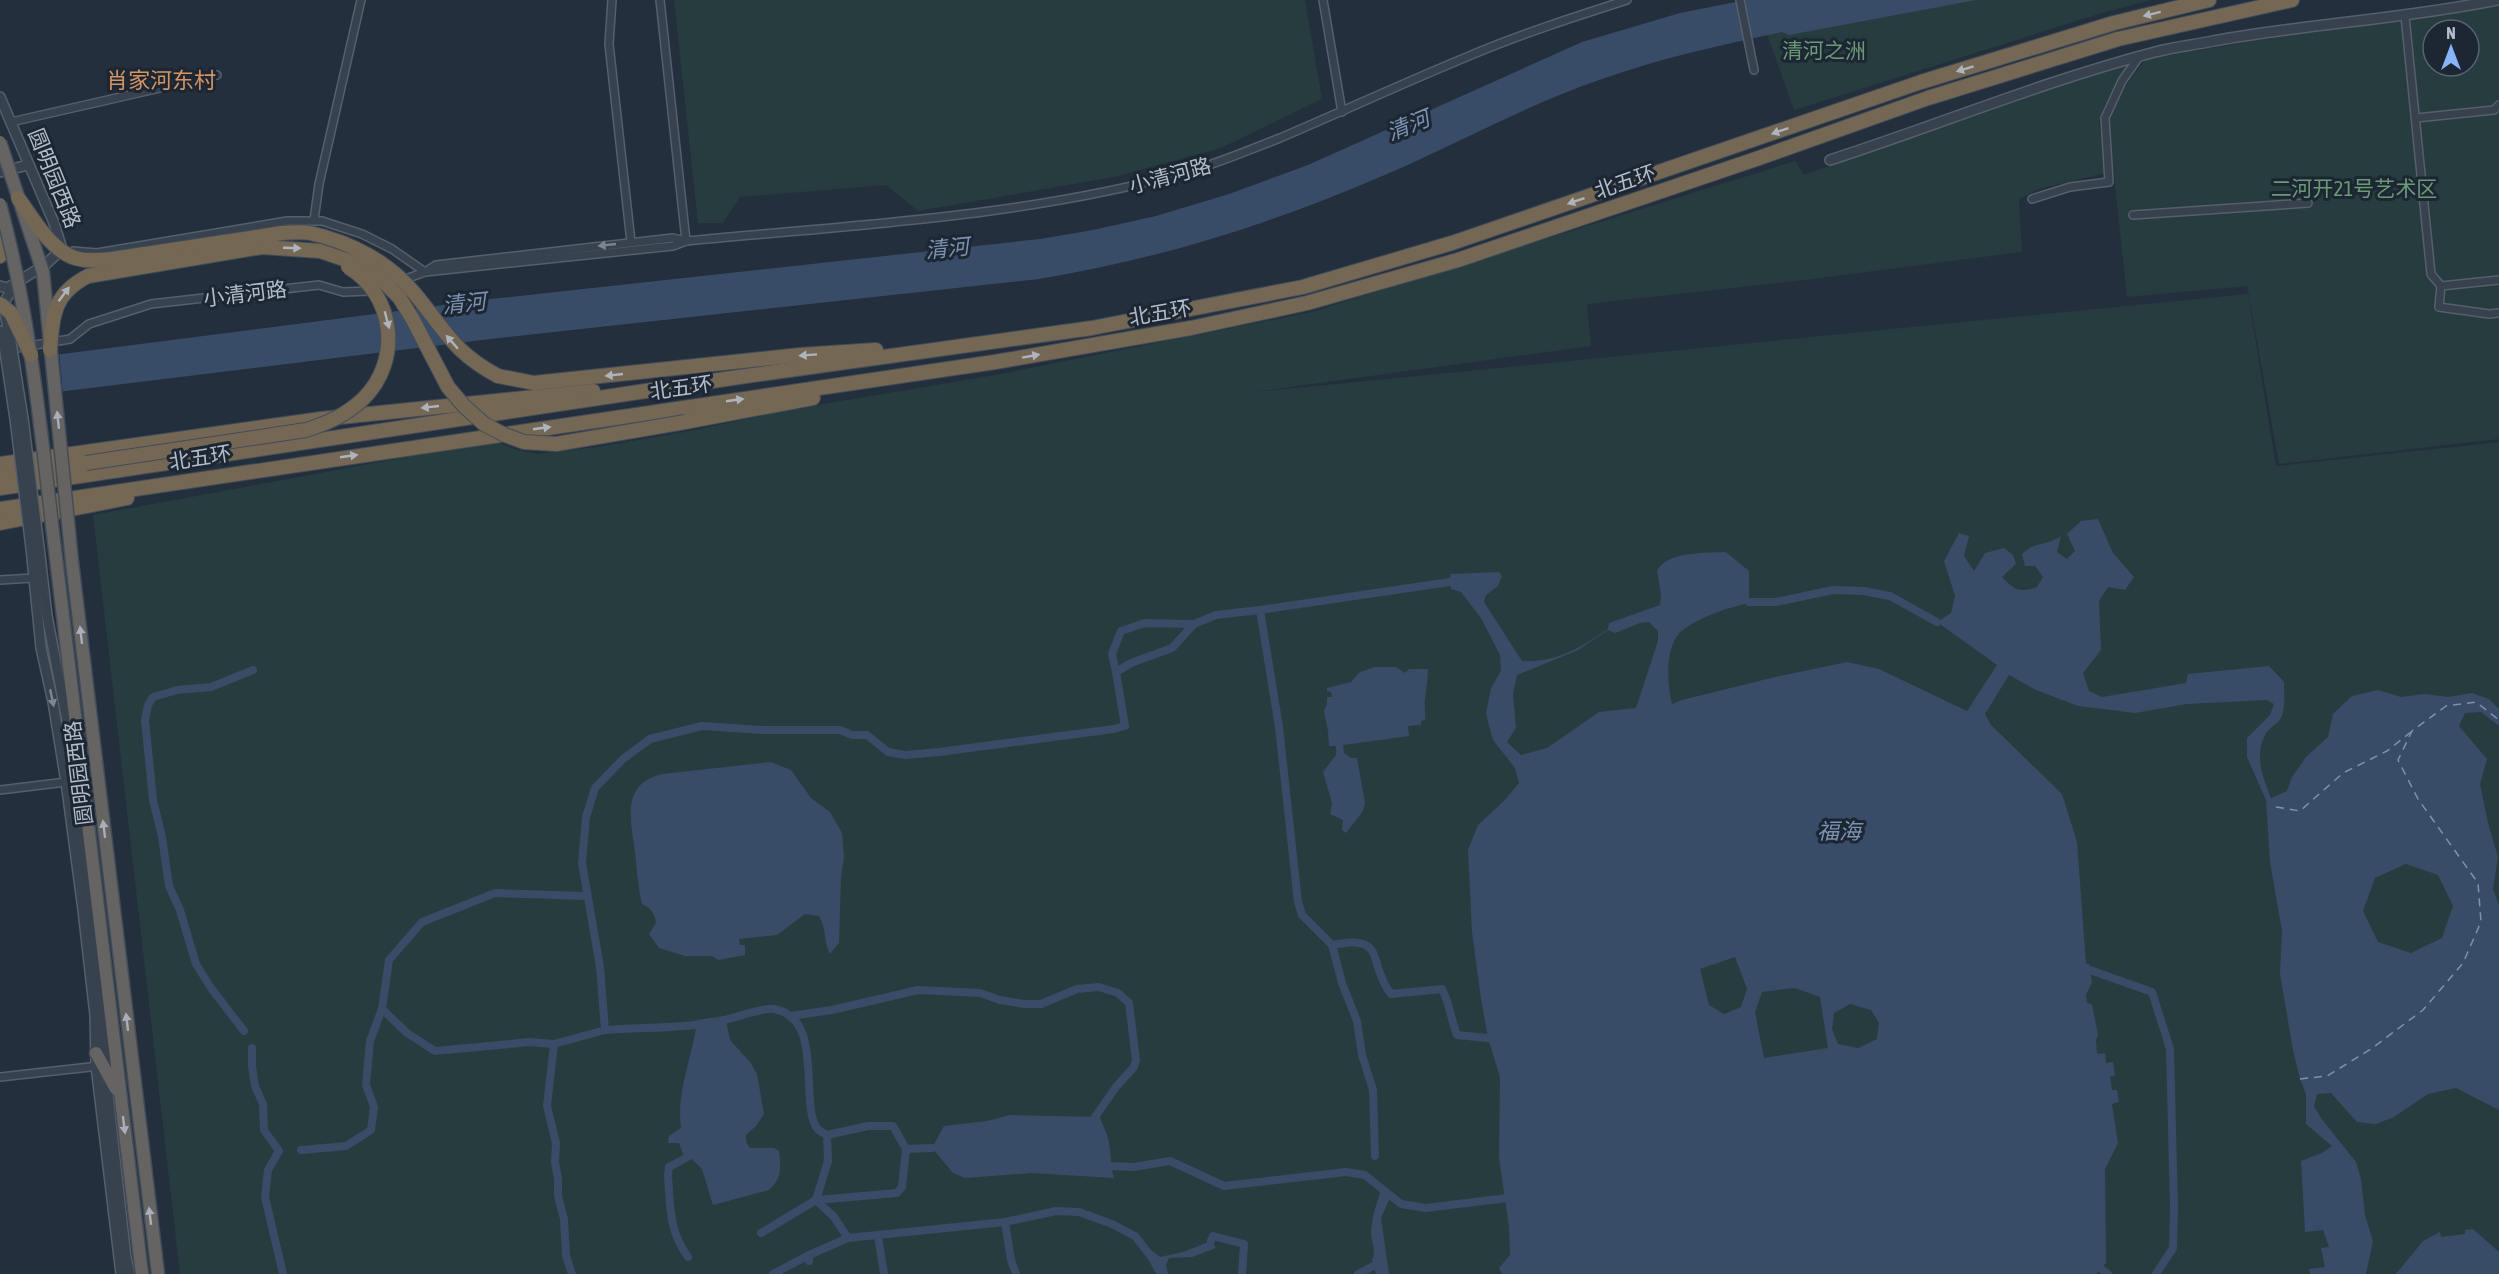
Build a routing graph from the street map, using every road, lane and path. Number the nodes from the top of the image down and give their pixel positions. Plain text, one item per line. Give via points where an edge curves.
1 (361, 0) edge
2 (612, 0) edge
3 (660, 0) edge
4 (1323, 0) edge
5 (1627, 0) edge
6 (1740, 0) edge
7 (2209, 0) edge
8 (2292, 0) edge
9 (2301, 0) edge
10 (2497, 0) edge
11 (2277, 3) junction
12 (2405, 16) junction
13 (2139, 57) junction
14 (1754, 70) dead end
15 (218, 75) dead end
16 (0, 97) edge
17 (2499, 105) edge
18 (1342, 112) junction
19 (2416, 118) junction
20 (11, 122) junction
21 (0, 142) edge
22 (1830, 160) dead end
23 (28, 165) junction
24 (0, 172) edge
25 (18, 198) junction
26 (2031, 199) dead end
27 (2308, 203) dead end
28 (0, 205) edge
29 (2133, 215) dead end
30 (314, 220) junction
31 (686, 241) junction
32 (631, 242) junction
33 (62, 249) junction
34 (320, 251) junction
35 (0, 256) edge
36 (425, 272) junction
37 (2499, 280) edge
38 (16, 284) junction
39 (0, 286) edge
40 (2441, 286) junction
41 (0, 304) edge
42 (2499, 313) edge
43 (0, 331) edge
44 (992, 342) junction
45 (5, 346) edge
46 (50, 350) junction
47 (31, 355) junction
48 (995, 362) junction
49 (739, 377) junction
50 (317, 461) junction
51 (0, 464) edge
52 (0, 476) edge
53 (0, 488) edge
54 (0, 508) edge
55 (0, 523) edge
56 (38, 578) junction
57 (0, 580) edge
58 (66, 782) junction
59 (0, 790) edge
60 (102, 1064) junction
61 (0, 1077) edge
62 (121, 1099) junction
63 (121, 1274) edge
64 (130, 1274) edge
65 (142, 1274) edge
66 (158, 1274) edge

1 - 30 street
2 - 32 street via 609,44
3 - 31 street
4 - 18 street
5 - 18 street, 小清河路 via 1469,56
6 - 14 street
7 -> 44 highway, 北五环 via 2114,23 1921,82 1452,243 1303,286 1092,328
8 - 11 highway, 北五环
9 - 11 highway
10 - 12 street
48 -> 11 highway, 北五环 via 1191,328 1307,303 1458,260 1928,98 2106,42
12 - 13 street via 2276,30
12 - 19 street
13 - 22 street
13 - 26 street via 2122,81 2105,118 2109,182 2070,187
15 - 20 street
16 - 20 street, 圆明园西路
17 - 19 street via 2494,110
18 - 31 street, 小清河路 via 1190,171 1075,197 955,215
19 - 40 street via 2431,274
20 - 23 street, 圆明园西路
21 - 25 highway, 圆明园西路, bridge
23 - 24 street
23 - 33 street, 圆明园西路
44 -> 25 highway, bridge via 800,355 534,383 498,376 476,365 456,348 397,275 352,247 309,233 282,233 93,261 74,258 60,249
25 - 46 highway, 圆明园西路, bridge via 43,272
27 - 29 street
28 - 35 highway, bridge via 6,236
28 - 47 highway, 圆明园西路, bridge via 16,263
30 - 33 street via 286,221 97,253
30 - 36 street via 362,234
31 - 32 street, 小清河路 via 673,238
31 - 36 street, 小清河路 via 673,246
32 -> 36 street, 小清河路 via 436,265
33 - 38 street, 圆明园西路
46 -> 34 highway, bridge via 52,319 58,301 72,284 88,276 262,247
34 - 48 highway, bridge via 358,264 382,280 399,297 448,387 464,406 484,424 524,441 556,444
34 -> 52 highway, bridge via 353,270 368,284 382,305 389,328 389,351 381,376 364,399 335,420 306,429
36 - 45 street, 小清河路 via 369,292 343,292 319,285 151,304 89,324 70,339
37 - 40 street
38 - 39 street
38 - 45 street, 圆明园西路 via 3,304
40 - 42 street via 2439,307
41 - 47 highway, bridge via 11,313
43 - 45 street, 圆明园西路
44 - 49 highway, 北五环
45 - 56 street, 圆明园西路, bridge
66 -> 46 highway, 圆明园西路, bridge
47 - 62 highway, 圆明园西路, bridge
50 -> 48 highway, 北五环
49 -> 51 highway via 321,419
49 - 53 highway, 北五环
50 - 54 highway, 北五环
50 - 55 highway
56 - 57 street
56 -> 58 street, 圆明园西路 via 41,648
56 - 60 street, 圆明园西路 via 70,737
58 - 59 street
58 - 60 street, 圆明园西路
60 - 61 street
60 - 62 highway
60 - 63 street, 圆明园西路
60 - 64 street, 圆明园西路
62 -> 65 highway, 圆明园西路

